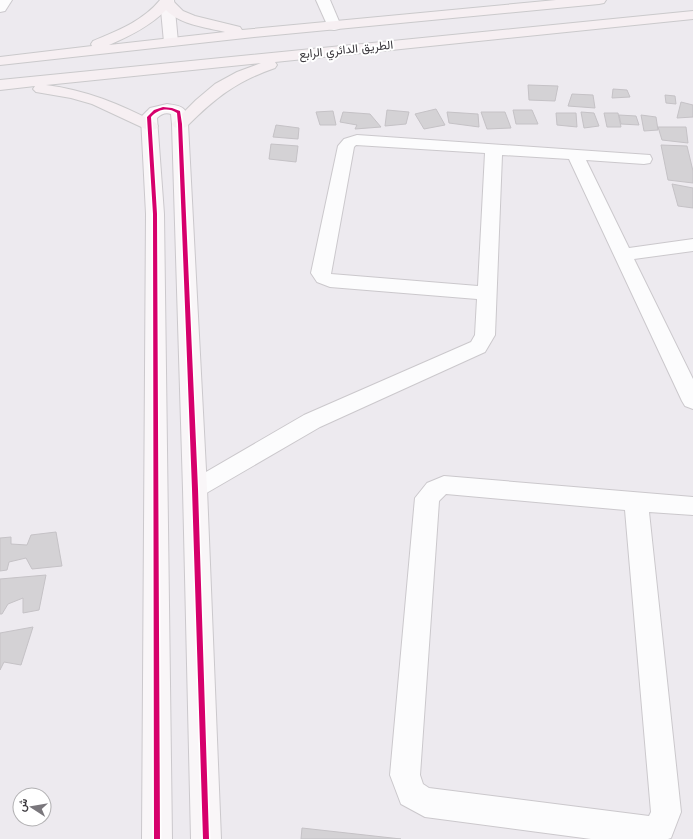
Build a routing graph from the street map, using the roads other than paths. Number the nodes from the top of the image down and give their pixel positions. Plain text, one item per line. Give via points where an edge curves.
1 (5, 0) edge
2 (323, 0) edge
3 (599, 0) edge
4 (573, 1) edge
5 (167, 2) edge
6 (0, 8) edge
7 (693, 15) edge
8 (334, 26) junction
9 (254, 33) junction
10 (171, 42) junction
11 (338, 50) junction
12 (73, 52) junction
13 (0, 61) edge
14 (0, 85) edge
15 (180, 124) junction
16 (150, 126) junction
17 (494, 150) junction
18 (575, 155) junction
19 (644, 159) dead end
20 (693, 245) edge
21 (623, 256) junction
22 (486, 293) junction
23 (693, 401) edge
24 (195, 489) junction
25 (636, 502) junction
26 (693, 506) edge
27 (157, 839) edge
28 (206, 839) edge

1 - 6 street
2 - 8 street
3 - 4 main road, الطريق الدائري الرابع
4 - 8 main road, الطريق الدائري الرابع
5 - 9 main road via 178,14 190,19
5 - 10 street
5 - 12 main road via 134,27
7 - 11 main road, الطريق الدائري الرابع
8 - 9 main road, الطريق الدائري الرابع
9 - 10 main road, الطريق الدائري الرابع
10 - 12 main road, الطريق الدائري الرابع
11 - 14 main road, الطريق الدائري الرابع
11 - 15 main road via 275,64 242,75 216,90
12 - 13 main road, الطريق الدائري الرابع
14 - 16 main road via 55,90 89,97 117,108
15 - 16 street via 179,112 174,109 159,109 149,117
15 - 24 street
16 - 27 street via 155,214
17 - 18 street
17 - 22 street
17 - 22 street via 357,140 350,142 346,146 320,273 330,281
18 - 19 street
18 - 21 street
20 - 21 street
21 - 23 street
22 - 24 street via 484,335 478,347 312,420
24 - 28 street
25 - 25 street via 666,812 660,826 651,832 425,802 410,794 405,775 427,498 435,489 444,485
25 - 26 street

